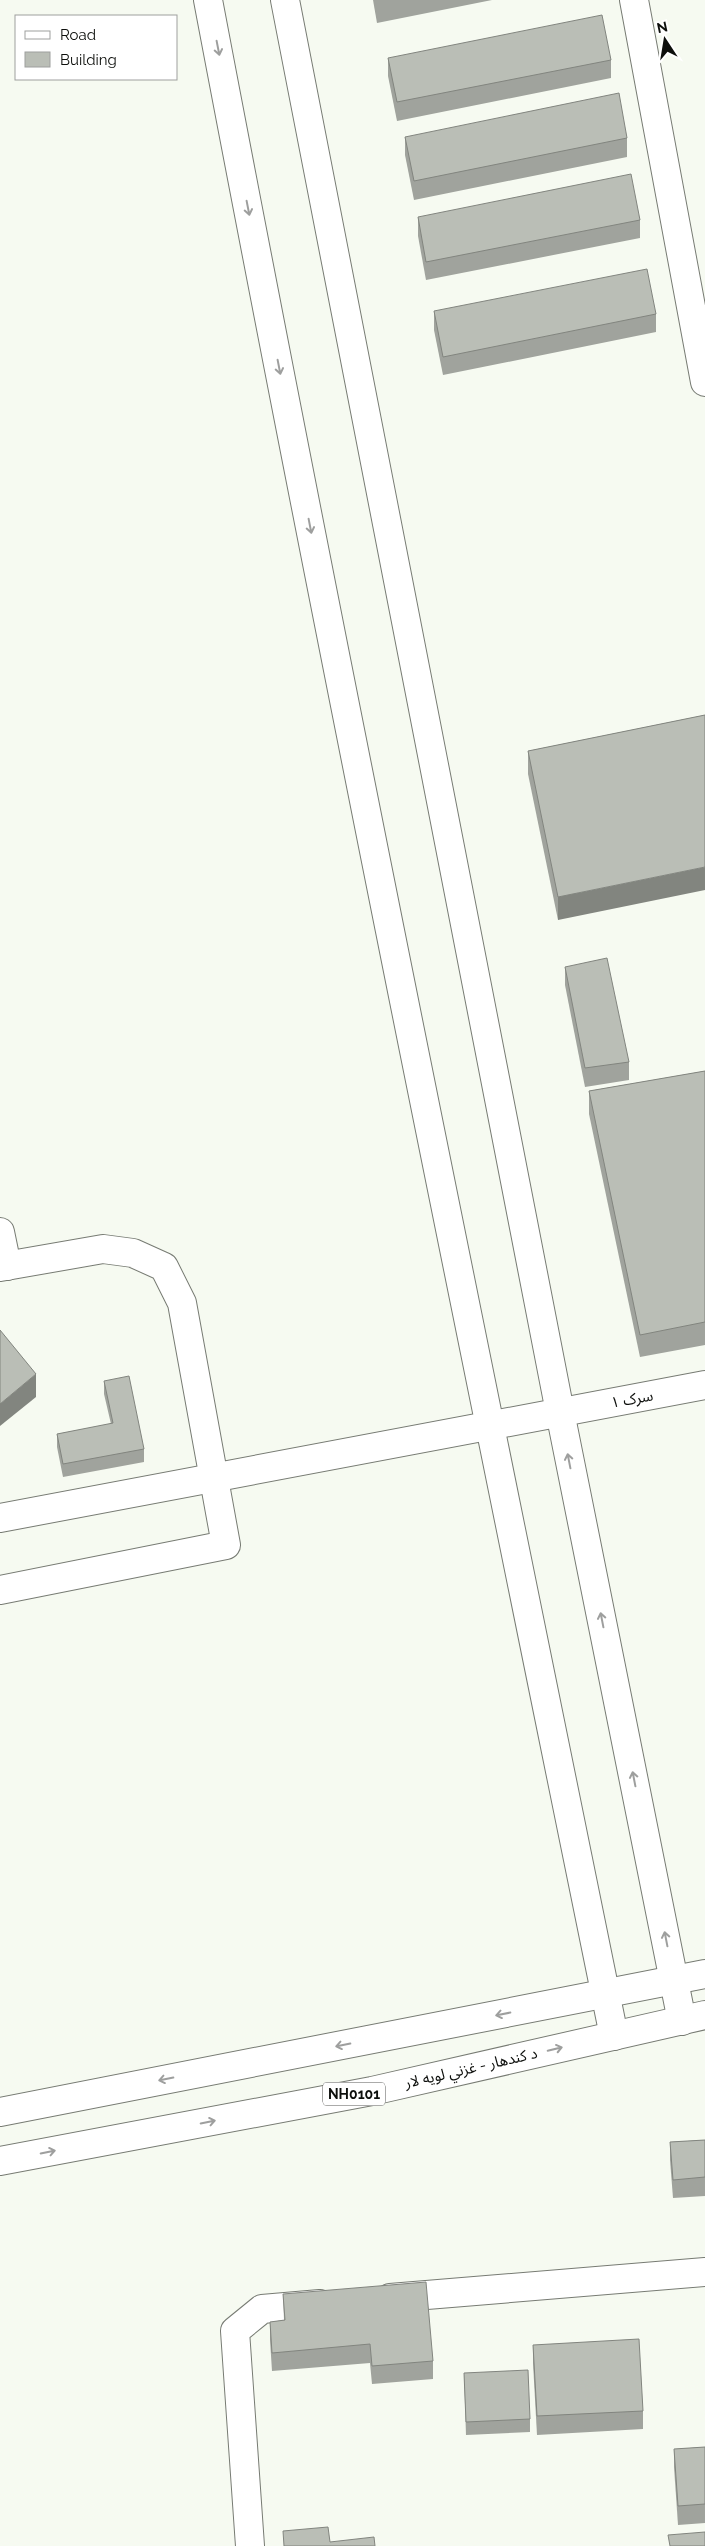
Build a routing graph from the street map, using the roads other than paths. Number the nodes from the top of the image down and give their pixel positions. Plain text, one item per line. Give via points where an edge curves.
1 (208, 0) edge
2 (286, 0) edge
3 (634, 0) edge
4 (705, 382) edge
5 (0, 1232) edge
6 (3, 1266) edge
7 (705, 1385) edge
8 (560, 1412) junction
9 (489, 1425) junction
10 (215, 1476) junction
11 (0, 1518) edge
12 (0, 1590) edge
13 (705, 1974) edge
14 (674, 1980) junction
15 (605, 1994) junction
16 (693, 2018) edge
17 (614, 2036) junction
18 (0, 2112) edge
19 (0, 2161) edge
20 (705, 2272) edge
21 (250, 2546) edge

1 -> 9 main road
2 - 8 main road
3 - 4 main road
5 - 6 main road
6 - 10 main road via 103,1249 133,1253 164,1267 182,1303
7 - 8 main road, سرک ۱
8 - 9 main road, سرک ۱
14 -> 8 main road
9 - 10 main road, سرک ۱
9 - 15 main road
10 - 11 main road, سرک ۱
10 - 12 main road via 226,1545
13 - 14 main road
14 - 15 main road
14 - 16 main road
15 - 17 main road
15 -> 18 main road
16 - 17 main road, د کندهار - غزني لويه لار / NH0101
19 -> 17 main road, د کندهار - غزني لويه لار / NH0101 via 372,2091
20 - 21 main road via 262,2308 235,2331

